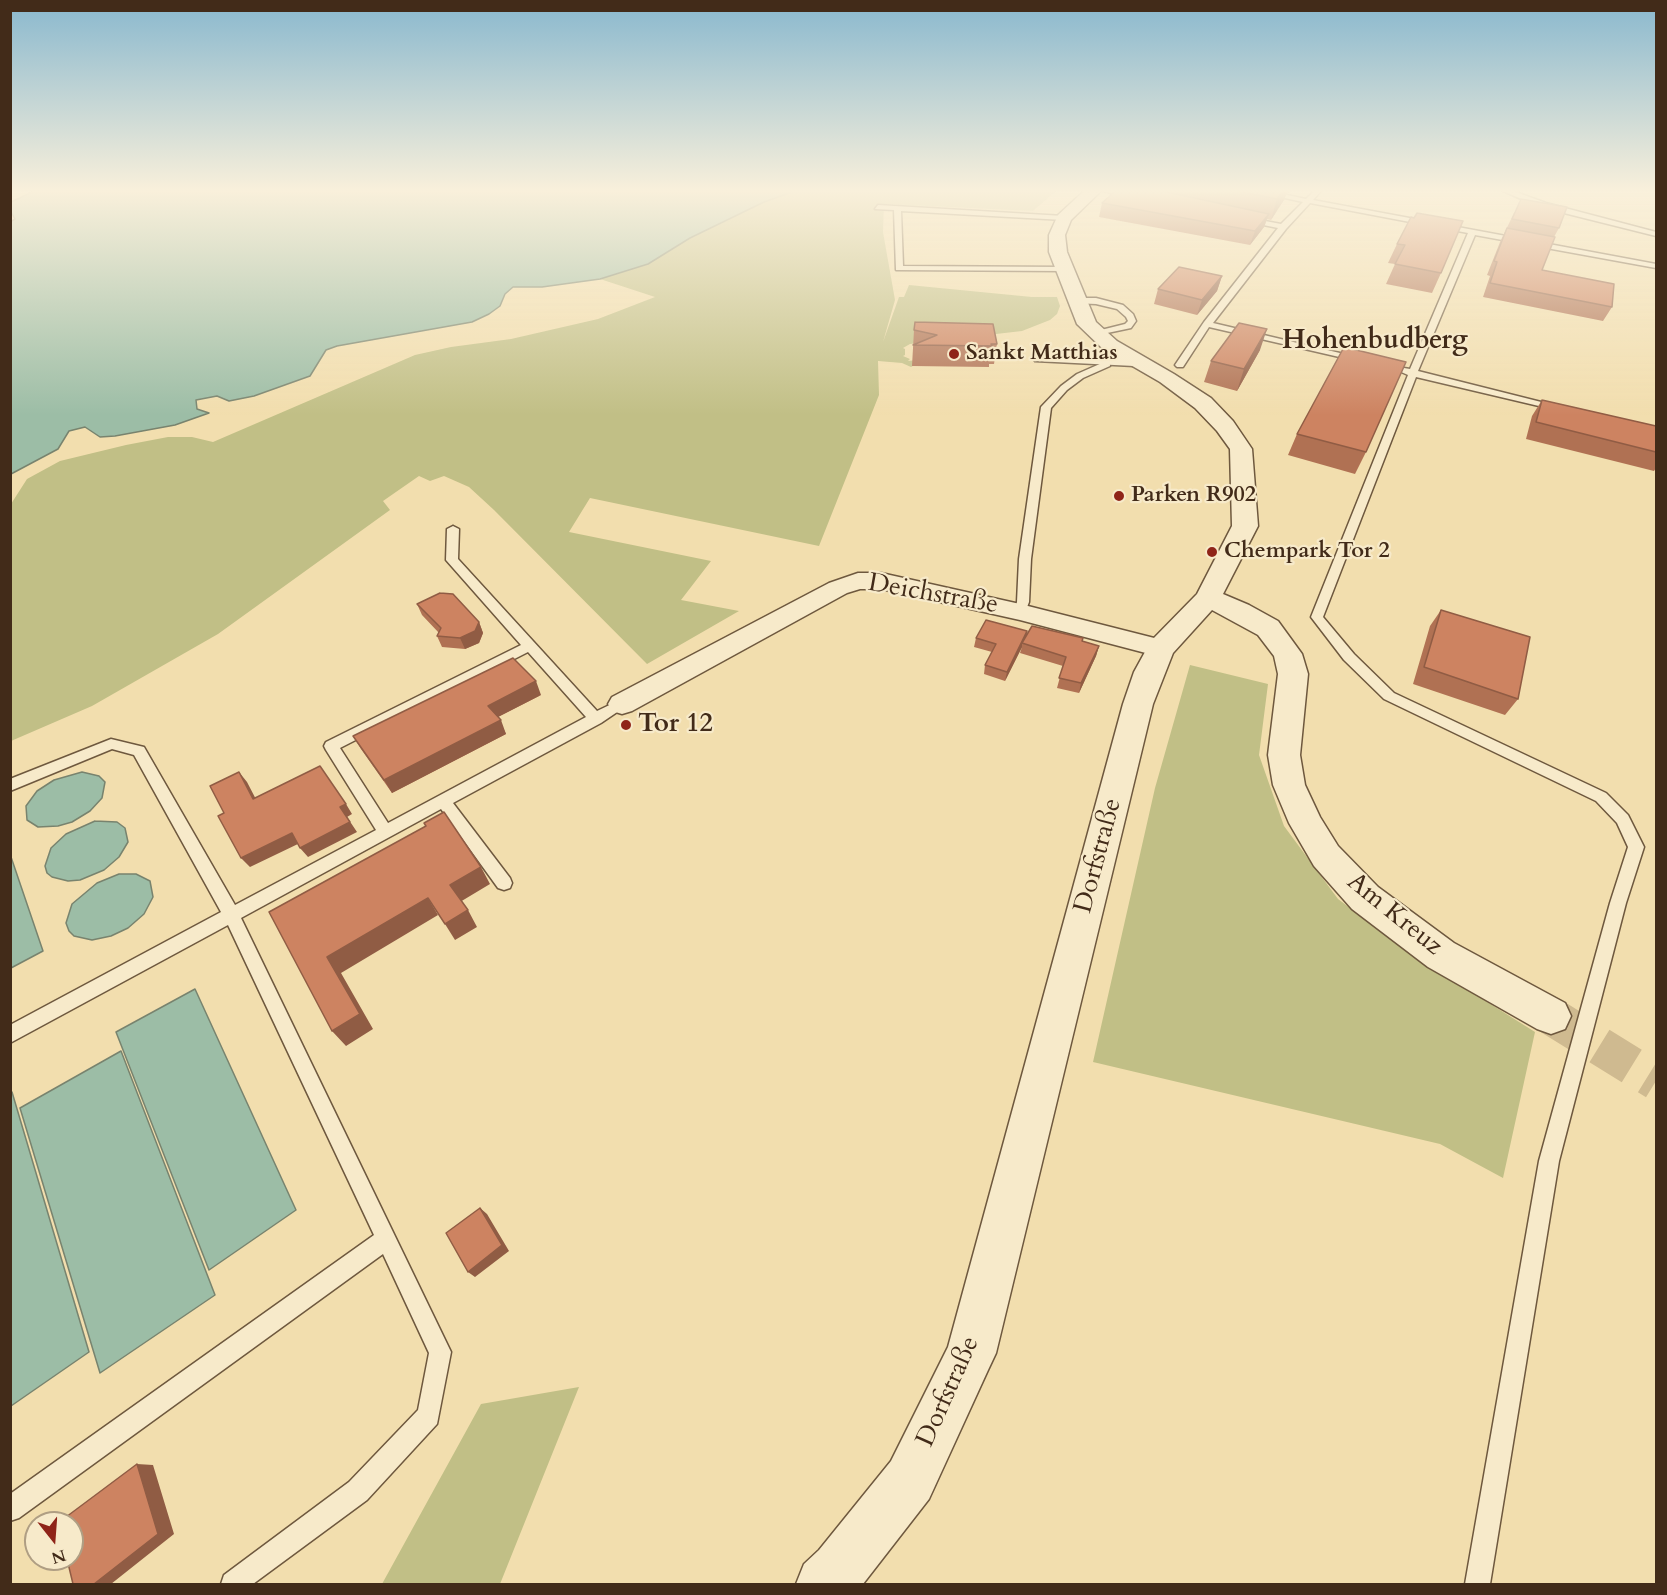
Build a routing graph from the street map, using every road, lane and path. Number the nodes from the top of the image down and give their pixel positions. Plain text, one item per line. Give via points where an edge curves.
1 (899, 265) edge
2 (1063, 265) edge
3 (1252, 265) edge
4 (1458, 265) edge
5 (1064, 269) junction
6 (1077, 301) junction
7 (1207, 324) junction
8 (1096, 333) junction
9 (1041, 357) dead end
10 (1106, 359) junction
11 (1134, 360) junction
12 (1367, 362) edge
13 (1180, 365) dead end
14 (1390, 367) edge
15 (1413, 373) junction
16 (1571, 411) edge
17 (453, 529) dead end
18 (1208, 598) junction
19 (1020, 612) junction
20 (529, 646) junction
21 (1161, 648) junction
22 (622, 704) joint
23 (596, 718) junction
24 (10, 785) edge
25 (443, 801) junction
26 (386, 832) junction
27 (504, 883) dead end
28 (232, 916) junction
29 (1551, 1016) tunnel mouth
30 (10, 1035) edge
31 (386, 1239) junction
32 (10, 1509) edge
33 (233, 1584) edge
34 (824, 1584) edge
35 (1478, 1584) edge

1 - 5 lane
2 - 5 street, Dorfstraße
3 - 7 lane
4 - 15 lane
5 - 6 street, Dorfstraße
6 - 8 street, Dorfstraße via 1086,324
6 - 8 lane via 1120,307 1130,316 1128,326
7 - 12 lane
7 - 13 lane
8 - 11 street, Dorfstraße
9 - 10 street
10 - 11 street
10 - 19 lane via 1107,364 1080,376 1046,407
11 - 18 street, Dorfstraße via 1203,403 1241,449 1245,526
14 - 15 lane
15 - 16 lane
15 - 35 lane via 1317,616 1349,657 1389,696 1601,797 1623,819 1636,847 1549,1161
17 - 20 lane via 452,560
18 - 21 street, Dorfstraße
18 - 29 street, Am Kreuz via 1268,628 1288,654 1293,674 1284,755 1289,784 1326,856 1365,898 1433,949
19 - 21 street, Deichstraße
19 - 22 street, Deichstraße via 881,580 858,580
20 - 23 lane
20 - 26 lane via 331,746
21 - 34 street, Dorfstraße via 1138,704 971,1353 909,1480
22 - 23 lane
23 - 25 lane
24 - 28 lane via 111,744 139,751
25 - 26 lane
25 - 27 lane
26 - 28 lane
28 - 30 lane
28 - 31 lane
31 - 32 lane
31 - 33 lane via 440,1352 429,1416 358,1491

